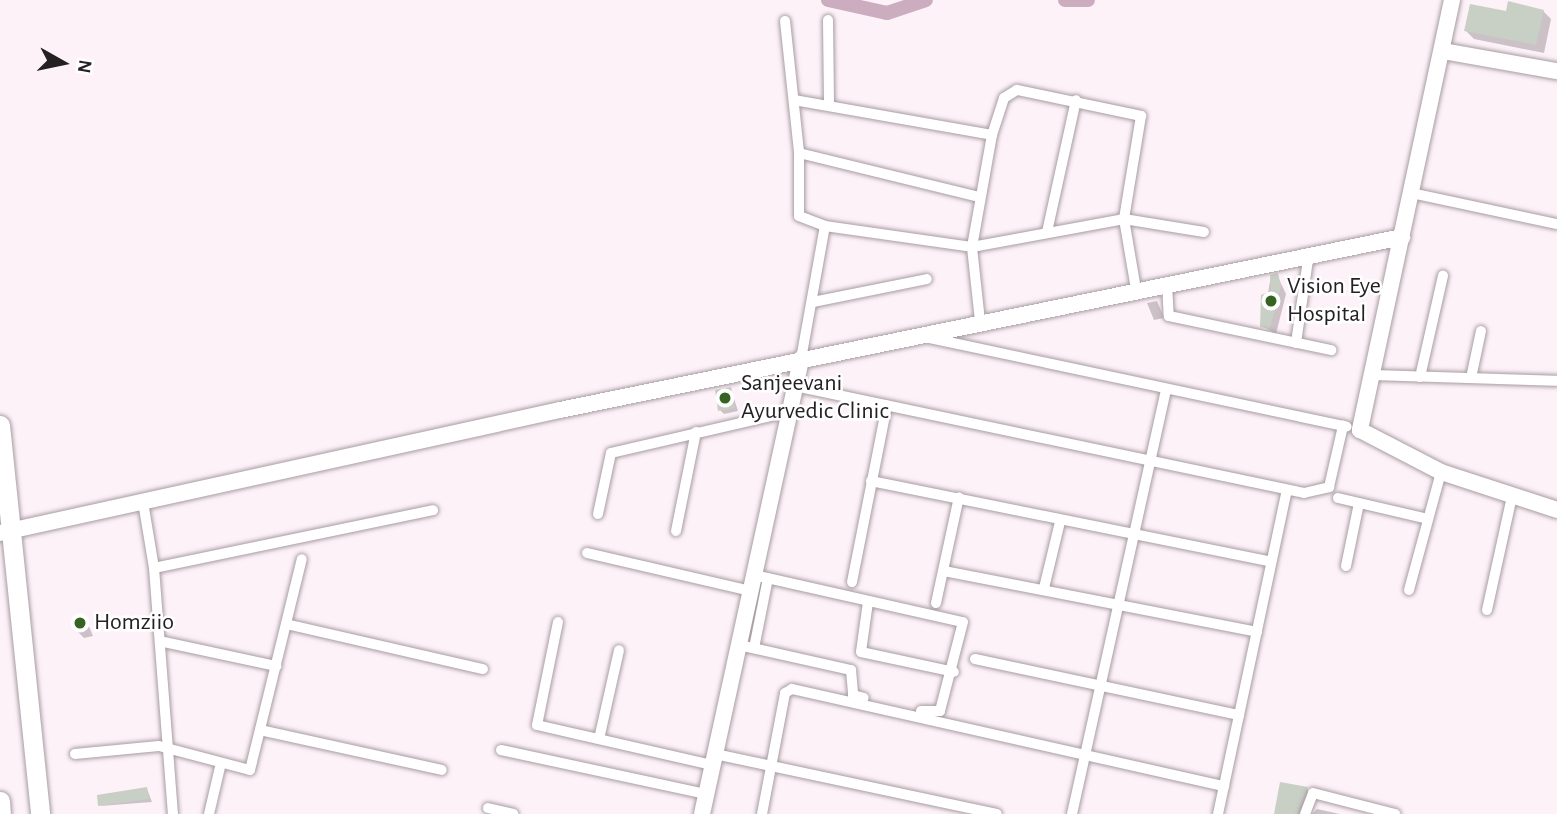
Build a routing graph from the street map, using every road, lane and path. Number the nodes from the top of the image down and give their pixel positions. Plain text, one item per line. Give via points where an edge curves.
1 (1452, 0) edge
2 (785, 20) dead end
3 (828, 20) dead end
4 (1443, 51) junction
5 (1557, 71) edge
6 (794, 100) junction
7 (1076, 100) junction
8 (829, 103) junction
9 (992, 135) junction
10 (799, 153) junction
11 (1411, 194) junction
12 (980, 197) junction
13 (1124, 219) junction
14 (1557, 224) edge
15 (825, 226) junction
16 (1047, 232) junction
17 (1204, 232) dead end
18 (1402, 237) junction
19 (972, 247) junction
20 (1308, 260) junction
21 (1443, 276) dead end
22 (928, 279) dead end
23 (1167, 283) junction
24 (1136, 289) junction
25 (813, 302) junction
26 (980, 321) junction
27 (1481, 331) dead end
28 (914, 335) junction
29 (1296, 342) junction
30 (1331, 350) dead end
31 (801, 359) junction
32 (1370, 375) junction
33 (1420, 377) junction
34 (1471, 378) junction
35 (1557, 381) edge
36 (795, 386) junction
37 (1166, 389) junction
38 (887, 405) junction
39 (789, 412) junction
40 (0, 425) edge
41 (1343, 426) junction
42 (1360, 430) junction
43 (696, 432) junction
44 (1150, 461) junction
45 (1441, 472) junction
46 (871, 481) junction
47 (1287, 490) junction
48 (1512, 496) junction
49 (959, 497) junction
50 (1339, 498) dead end
51 (143, 502) junction
52 (1359, 503) junction
53 (433, 510) dead end
54 (1557, 510) edge
55 (598, 514) dead end
56 (1428, 519) junction
57 (1060, 522) junction
58 (6, 531) edge
59 (676, 531) dead end
60 (1134, 534) junction
61 (587, 553) dead end
62 (302, 559) dead end
63 (7, 562) edge
64 (1271, 562) junction
65 (1346, 566) dead end
66 (154, 568) junction
67 (944, 570) junction
68 (761, 581) junction
69 (852, 582) dead end
70 (1044, 588) junction
71 (1409, 590) dead end
72 (868, 602) junction
73 (936, 603) dead end
74 (1118, 605) junction
75 (1487, 610) dead end
76 (558, 622) dead end
77 (286, 624) junction
78 (1256, 632) junction
79 (164, 642) junction
80 (750, 647) junction
81 (619, 650) dead end
82 (860, 652) junction
83 (975, 659) dead end
84 (276, 666) junction
85 (483, 670) dead end
86 (850, 670) junction
87 (954, 672) junction
88 (1101, 684) junction
89 (1239, 715) junction
90 (260, 730) junction
91 (599, 739) junction
92 (170, 749) junction
93 (501, 750) dead end
94 (75, 754) dead end
95 (1085, 758) junction
96 (714, 759) junction
97 (221, 763) junction
98 (769, 765) junction
99 (442, 770) dead end
100 (1224, 786) junction
101 (706, 794) junction
102 (0, 801) edge
103 (488, 808) dead end
104 (1, 814) edge
105 (40, 814) edge
106 (173, 814) edge
107 (209, 814) edge
108 (513, 814) edge
109 (702, 814) edge
110 (762, 814) edge
111 (997, 814) edge
112 (1072, 814) edge
113 (1217, 814) edge
114 (1305, 814) edge
115 (1395, 814) edge

1 - 4 street
2 - 6 street
3 - 8 street
4 - 5 street
4 - 11 street
6 - 8 street
6 - 10 street
7 - 9 street via 1010,92
7 - 13 street via 1141,116
7 - 16 street
8 - 9 street
9 - 12 street
10 - 12 street
10 - 15 street via 799,216
11 - 14 street
11 - 18 street
12 - 19 street
13 - 16 street
13 - 17 street
13 - 24 street
15 - 19 street
15 - 25 street
16 - 19 street
18 - 20 street
18 - 32 street
19 - 26 street
20 - 23 street
20 - 29 street
21 - 33 street
22 - 25 street
23 - 24 street
23 - 29 street via 1169,316
24 - 26 street
25 - 31 street
26 - 28 street
27 - 34 street
28 - 31 street
28 - 37 street
29 - 30 street
31 - 36 street
31 - 51 street
32 - 33 street
32 - 42 street
33 - 34 street
34 - 35 street
36 - 38 street
36 - 39 street
37 - 41 street
37 - 44 street
38 - 44 street
38 - 46 street
39 - 43 street
39 - 68 street
40 - 58 highway
41 - 42 street
41 - 47 street via 1329,487 1317,494
42 - 45 street
43 - 55 street via 611,453
43 - 59 street
44 - 47 street
44 - 60 street
45 - 48 street
45 - 56 street
46 - 49 street
46 - 69 street
47 - 64 street
48 - 54 street
48 - 75 street
49 - 57 street
49 - 67 street
50 - 52 street
51 - 58 street
51 - 66 street
52 - 56 street
52 - 65 street
53 - 66 street
56 - 71 street
57 - 60 street
57 - 70 street
58 - 63 highway
60 - 64 street
60 - 74 street
61 - 68 street
62 - 77 street
63 - 105 highway
64 - 78 street
66 - 79 street
67 - 70 street
67 - 73 street
68 - 72 street
68 - 80 street
70 - 74 street
72 - 82 street
72 - 87 street via 963,622
74 - 78 street
74 - 88 street
76 - 91 street via 537,725
77 - 84 street
77 - 85 street
78 - 89 street
79 - 84 street
79 - 92 street
80 - 86 street
80 - 96 street
81 - 91 street
82 - 86 street
82 - 87 street
83 - 88 street
84 - 90 street
86 - 87 street via 853,695 928,713 940,711
88 - 89 street
88 - 95 street
89 - 100 street
90 - 97 street via 250,770
90 - 99 street
91 - 96 street
92 - 94 street
92 - 97 street
92 - 106 street
93 - 101 street
95 - 98 street via 792,689 785,693
95 - 100 street
95 - 112 street
96 - 98 street
96 - 101 street
97 - 107 street
98 - 110 street
98 - 111 street
100 - 113 street
101 - 109 street
102 - 104 highway
103 - 108 street
114 - 115 street via 1312,793

